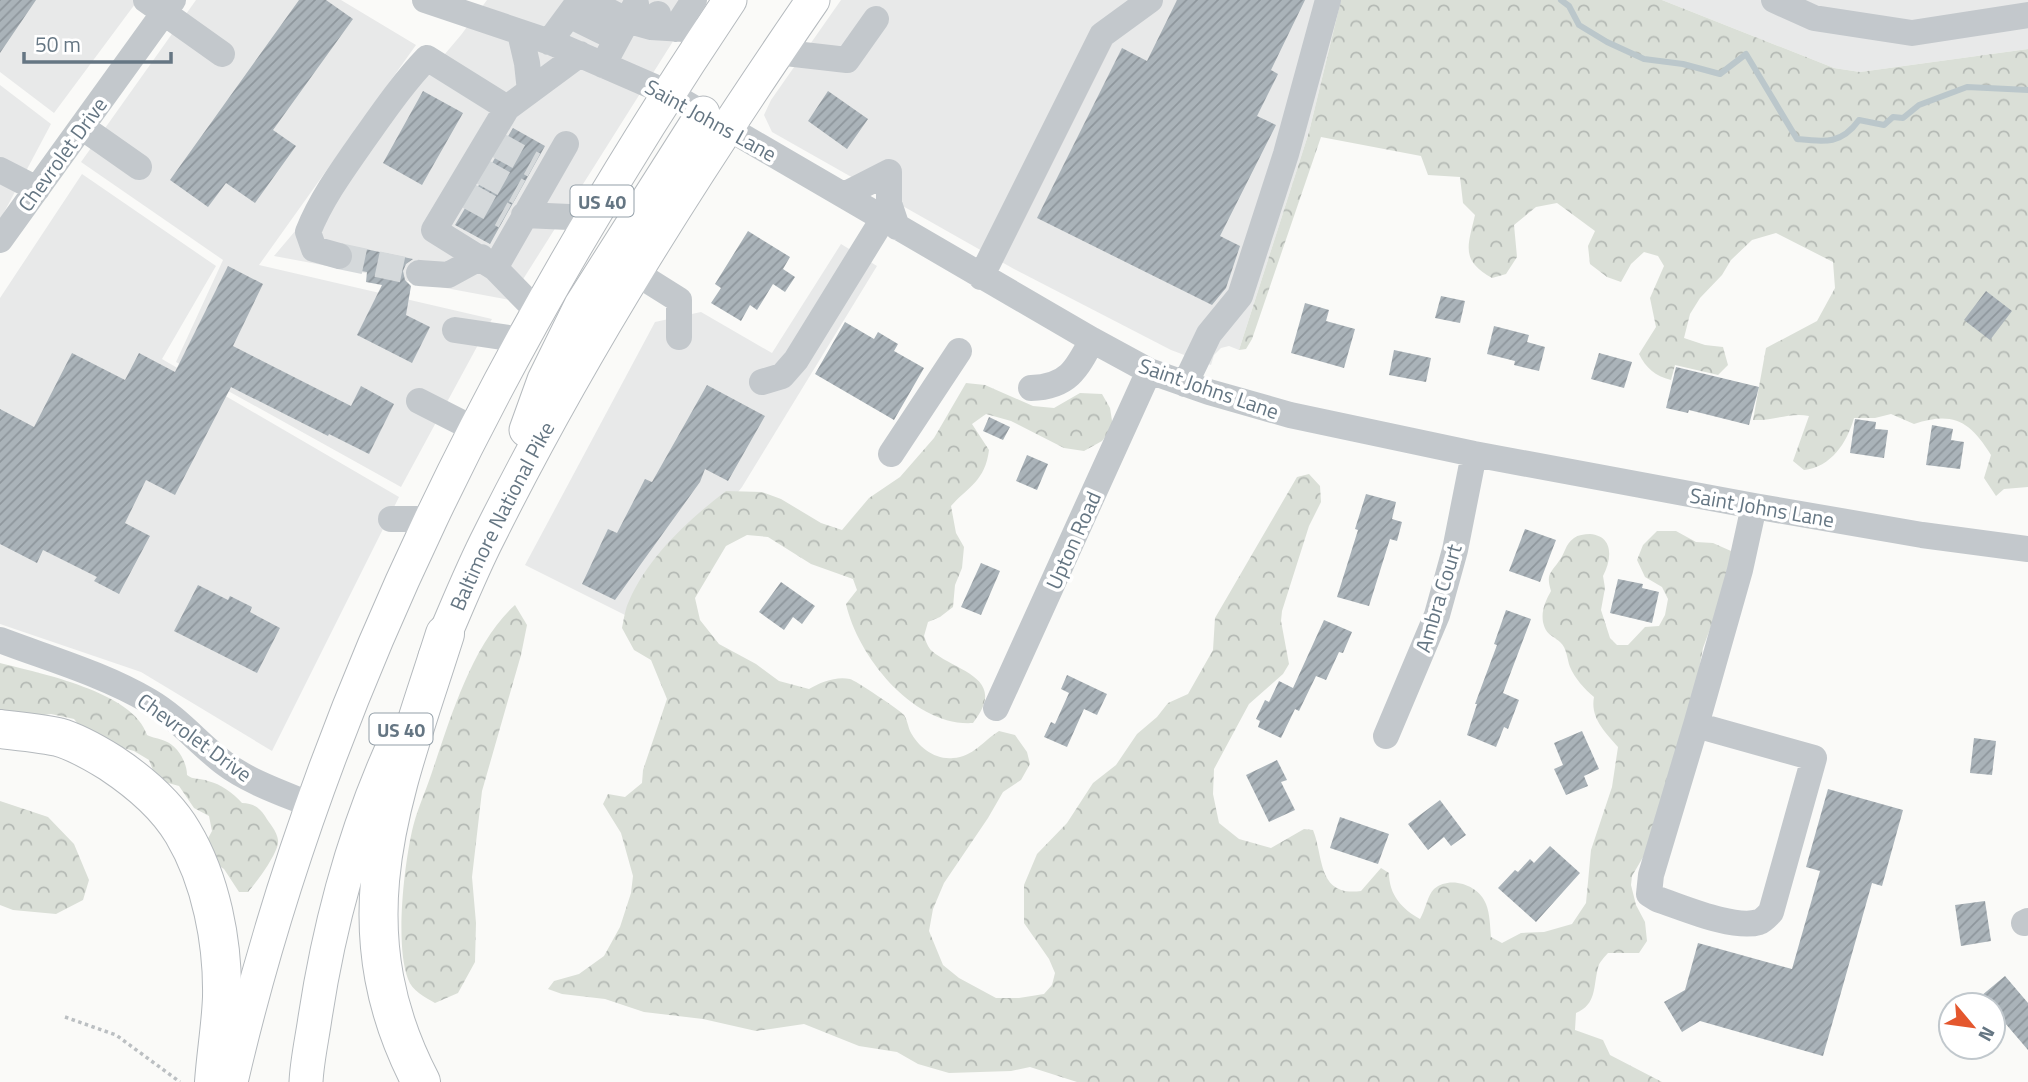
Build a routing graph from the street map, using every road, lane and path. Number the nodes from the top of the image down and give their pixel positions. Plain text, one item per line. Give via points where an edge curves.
1 (425, 0) edge
2 (694, 0) edge
3 (730, 0) edge
4 (813, 0) edge
5 (1150, 0) edge
6 (1328, 0) edge
7 (1774, 0) edge
8 (161, 4) edge
9 (579, 5) edge
10 (2028, 15) edge
11 (876, 19) dead end
12 (653, 24) junction
13 (520, 33) junction
14 (549, 42) junction
15 (777, 52) junction
16 (222, 54) dead end
17 (591, 60) junction
18 (530, 91) junction
19 (668, 93) junction
20 (507, 108) junction
21 (716, 120) junction
22 (82, 127) junction
23 (565, 144) dead end
24 (139, 167) dead end
25 (0, 170) edge
26 (37, 189) junction
27 (844, 195) junction
28 (520, 209) junction
29 (592, 218) junction
30 (890, 223) junction
31 (0, 240) edge
32 (340, 256) tunnel mouth
33 (488, 262) junction
34 (419, 273) tunnel mouth
35 (636, 273) junction
36 (981, 277) junction
37 (537, 310) junction
38 (455, 330) dead end
39 (679, 337) dead end
40 (522, 340) junction
41 (1092, 340) junction
42 (959, 351) dead end
43 (1149, 371) junction
44 (762, 382) dead end
45 (1185, 384) junction
46 (1031, 388) dead end
47 (419, 401) dead end
48 (476, 430) junction
49 (891, 454) dead end
50 (1474, 454) junction
51 (1754, 506) junction
52 (391, 519) dead end
53 (430, 519) junction
54 (488, 537) junction
55 (2028, 549) edge
56 (445, 634) junction
57 (0, 640) edge
58 (996, 708) dead end
59 (1696, 725) junction
60 (0, 729) edge
61 (1386, 736) dead end
62 (311, 805) junction
63 (65, 1017) dead end
64 (180, 1082) edge
65 (214, 1082) edge
66 (230, 1082) edge
67 (306, 1082) edge
68 (421, 1082) edge

1 - 13 street, Saint Johns Lane
2 - 12 street
3 - 12 main road, US 40
4 - 15 main road, Baltimore National Pike / US 40
5 - 36 street via 1102,35
6 - 45 street via 1241,296 1209,334
7 - 10 street via 1814,18 1912,33
8 - 16 street
8 - 22 street, Chevrolet Drive
9 - 12 street
9 - 14 street
11 - 15 street via 847,60
12 - 17 street
12 - 19 main road, US 40
13 - 14 street, Saint Johns Lane
13 - 18 street
14 - 17 street, Saint Johns Lane
15 - 21 main road, Baltimore National Pike / US 40
17 - 18 street
17 - 19 street, Saint Johns Lane
18 - 20 street
19 - 21 street, Saint Johns Lane
19 - 29 main road, US 40
20 - 32 street via 427,58 406,80 313,218 308,232 314,249
20 - 33 street via 463,193 434,230
21 - 27 street, Saint Johns Lane
21 - 35 main road, Baltimore National Pike / US 40
21 - 54 main road via 581,305 544,380
22 - 24 street
22 - 26 street, Chevrolet Drive
23 - 28 street via 541,169
25 - 26 street
26 - 31 street, Chevrolet Drive
27 - 30 street, Saint Johns Lane
27 - 30 street via 889,172
28 - 29 street
28 - 33 street
29 - 37 main road, US 40
30 - 36 street, Saint Johns Lane
30 - 44 street via 796,360 782,376
33 - 34 street via 448,275
33 - 37 street
35 - 39 street via 679,300
35 - 54 main road, Baltimore National Pike / US 40 via 576,372
36 - 41 street, Saint Johns Lane
37 - 40 main road, US 40
38 - 40 street
40 - 48 main road, US 40
41 - 43 street, Saint Johns Lane
41 - 46 street via 1076,369 1051,387
42 - 49 street
43 - 45 street, Saint Johns Lane
43 - 58 street, Upton Road
45 - 50 street, Saint Johns Lane via 1290,415
47 - 48 street
48 - 53 main road, US 40
50 - 51 street, Saint Johns Lane
50 - 61 street, Ambra Court via 1437,615
51 - 55 street, Saint Johns Lane
51 - 59 street
52 - 53 street
53 - 62 main road, US 40 via 386,614
54 - 56 main road, Baltimore National Pike / US 40
56 - 67 main road, Baltimore National Pike / US 40 via 386,761 352,851 318,996
56 - 68 highway via 392,799 380,862 378,944 387,993 400,1041
57 - 62 street, Chevrolet Drive via 113,682 151,702 224,763
59 - 59 street via 1814,758 1771,912 1757,923 1734,922 1649,894
60 - 65 highway via 60,738 95,753 155,797 182,831 199,864 219,948 222,997
62 - 66 main road, US 40 via 250,996
63 - 64 path via 116,1035

